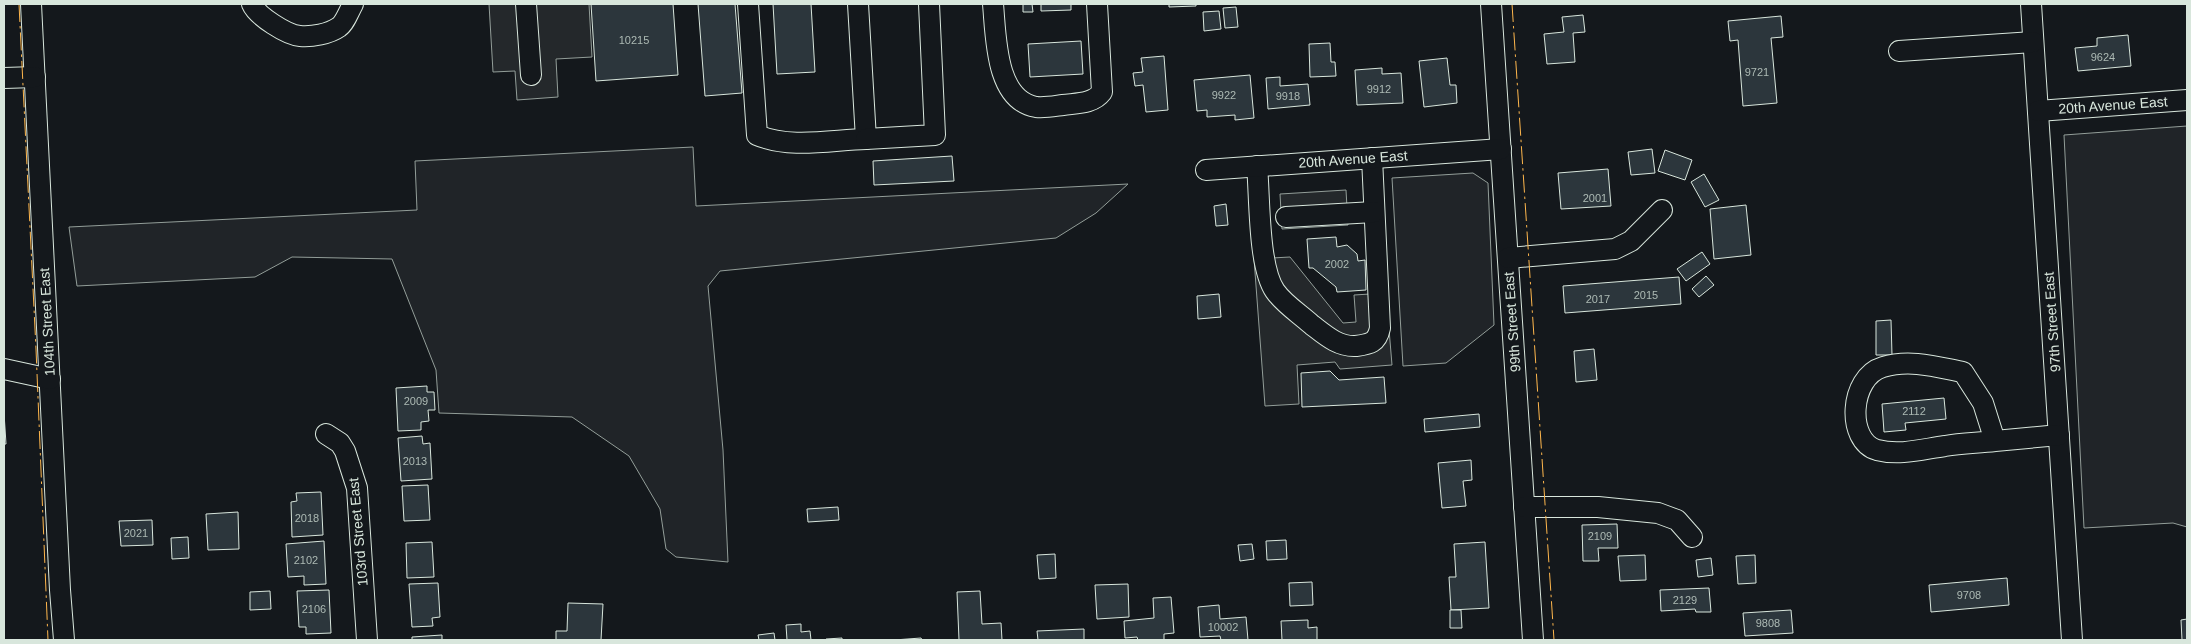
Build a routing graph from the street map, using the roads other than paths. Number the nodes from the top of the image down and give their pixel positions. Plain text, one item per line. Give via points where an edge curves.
1 (31, 4) edge
2 (252, 4) edge
3 (352, 4) edge
4 (526, 4) edge
5 (748, 4) edge
6 (858, 4) edge
7 (929, 4) edge
8 (993, 4) edge
9 (1097, 4) edge
10 (1491, 4) edge
11 (2030, 4) edge
12 (2033, 42) junction
13 (1899, 51) dead end
14 (531, 75) dead end
15 (35, 77) junction
16 (4, 78) edge
17 (2187, 100) edge
18 (2038, 111) junction
19 (866, 139) junction
20 (1501, 149) junction
21 (1372, 158) junction
22 (1257, 166) junction
23 (1206, 170) dead end
24 (1662, 210) dead end
25 (1374, 212) junction
26 (1286, 217) dead end
27 (1508, 258) junction
28 (4, 369) edge
29 (50, 378) junction
30 (326, 434) dead end
31 (2059, 435) junction
32 (1995, 441) junction
33 (1524, 507) junction
34 (1692, 537) dead end
35 (64, 640) edge
36 (367, 640) edge
37 (1533, 640) edge
38 (2072, 640) edge

1 - 15 street, 104th Street East
2 - 3 street via 255,10 279,27 300,36 324,34 340,27
4 - 14 street
5 - 19 street via 757,135 781,142
6 - 19 street
7 - 19 street via 935,135
8 - 9 street via 1004,78 1023,102 1044,107 1093,100 1102,92
10 - 20 street, 99th Street East
11 - 12 street, 97th Street East
12 - 13 street
12 - 18 street, 97th Street East
15 - 16 street
15 - 29 street, 104th Street East
17 - 18 street, 20th Avenue East
18 - 31 street, 97th Street East
20 - 21 street, 20th Avenue East
20 - 27 street, 99th Street East
21 - 22 street, 20th Avenue East
21 - 25 street
22 - 23 street, 20th Avenue East
22 - 25 street via 1264,257 1270,281 1283,300 1325,335 1345,345 1370,344 1378,338
24 - 27 street via 1631,242 1615,249
25 - 26 street
27 - 33 street, 99th Street East
28 - 29 street
29 - 35 street, 104th Street East
30 - 36 street, 103rd Street East via 340,443 345,451 357,488
31 - 32 street
31 - 38 street, 97th Street East
32 - 32 street via 1983,403 1963,372 1918,363 1883,367 1865,377 1856,400 1856,420 1863,438 1875,449 1899,453
33 - 34 street via 1598,507 1658,513 1677,520
33 - 37 street, 99th Street East

